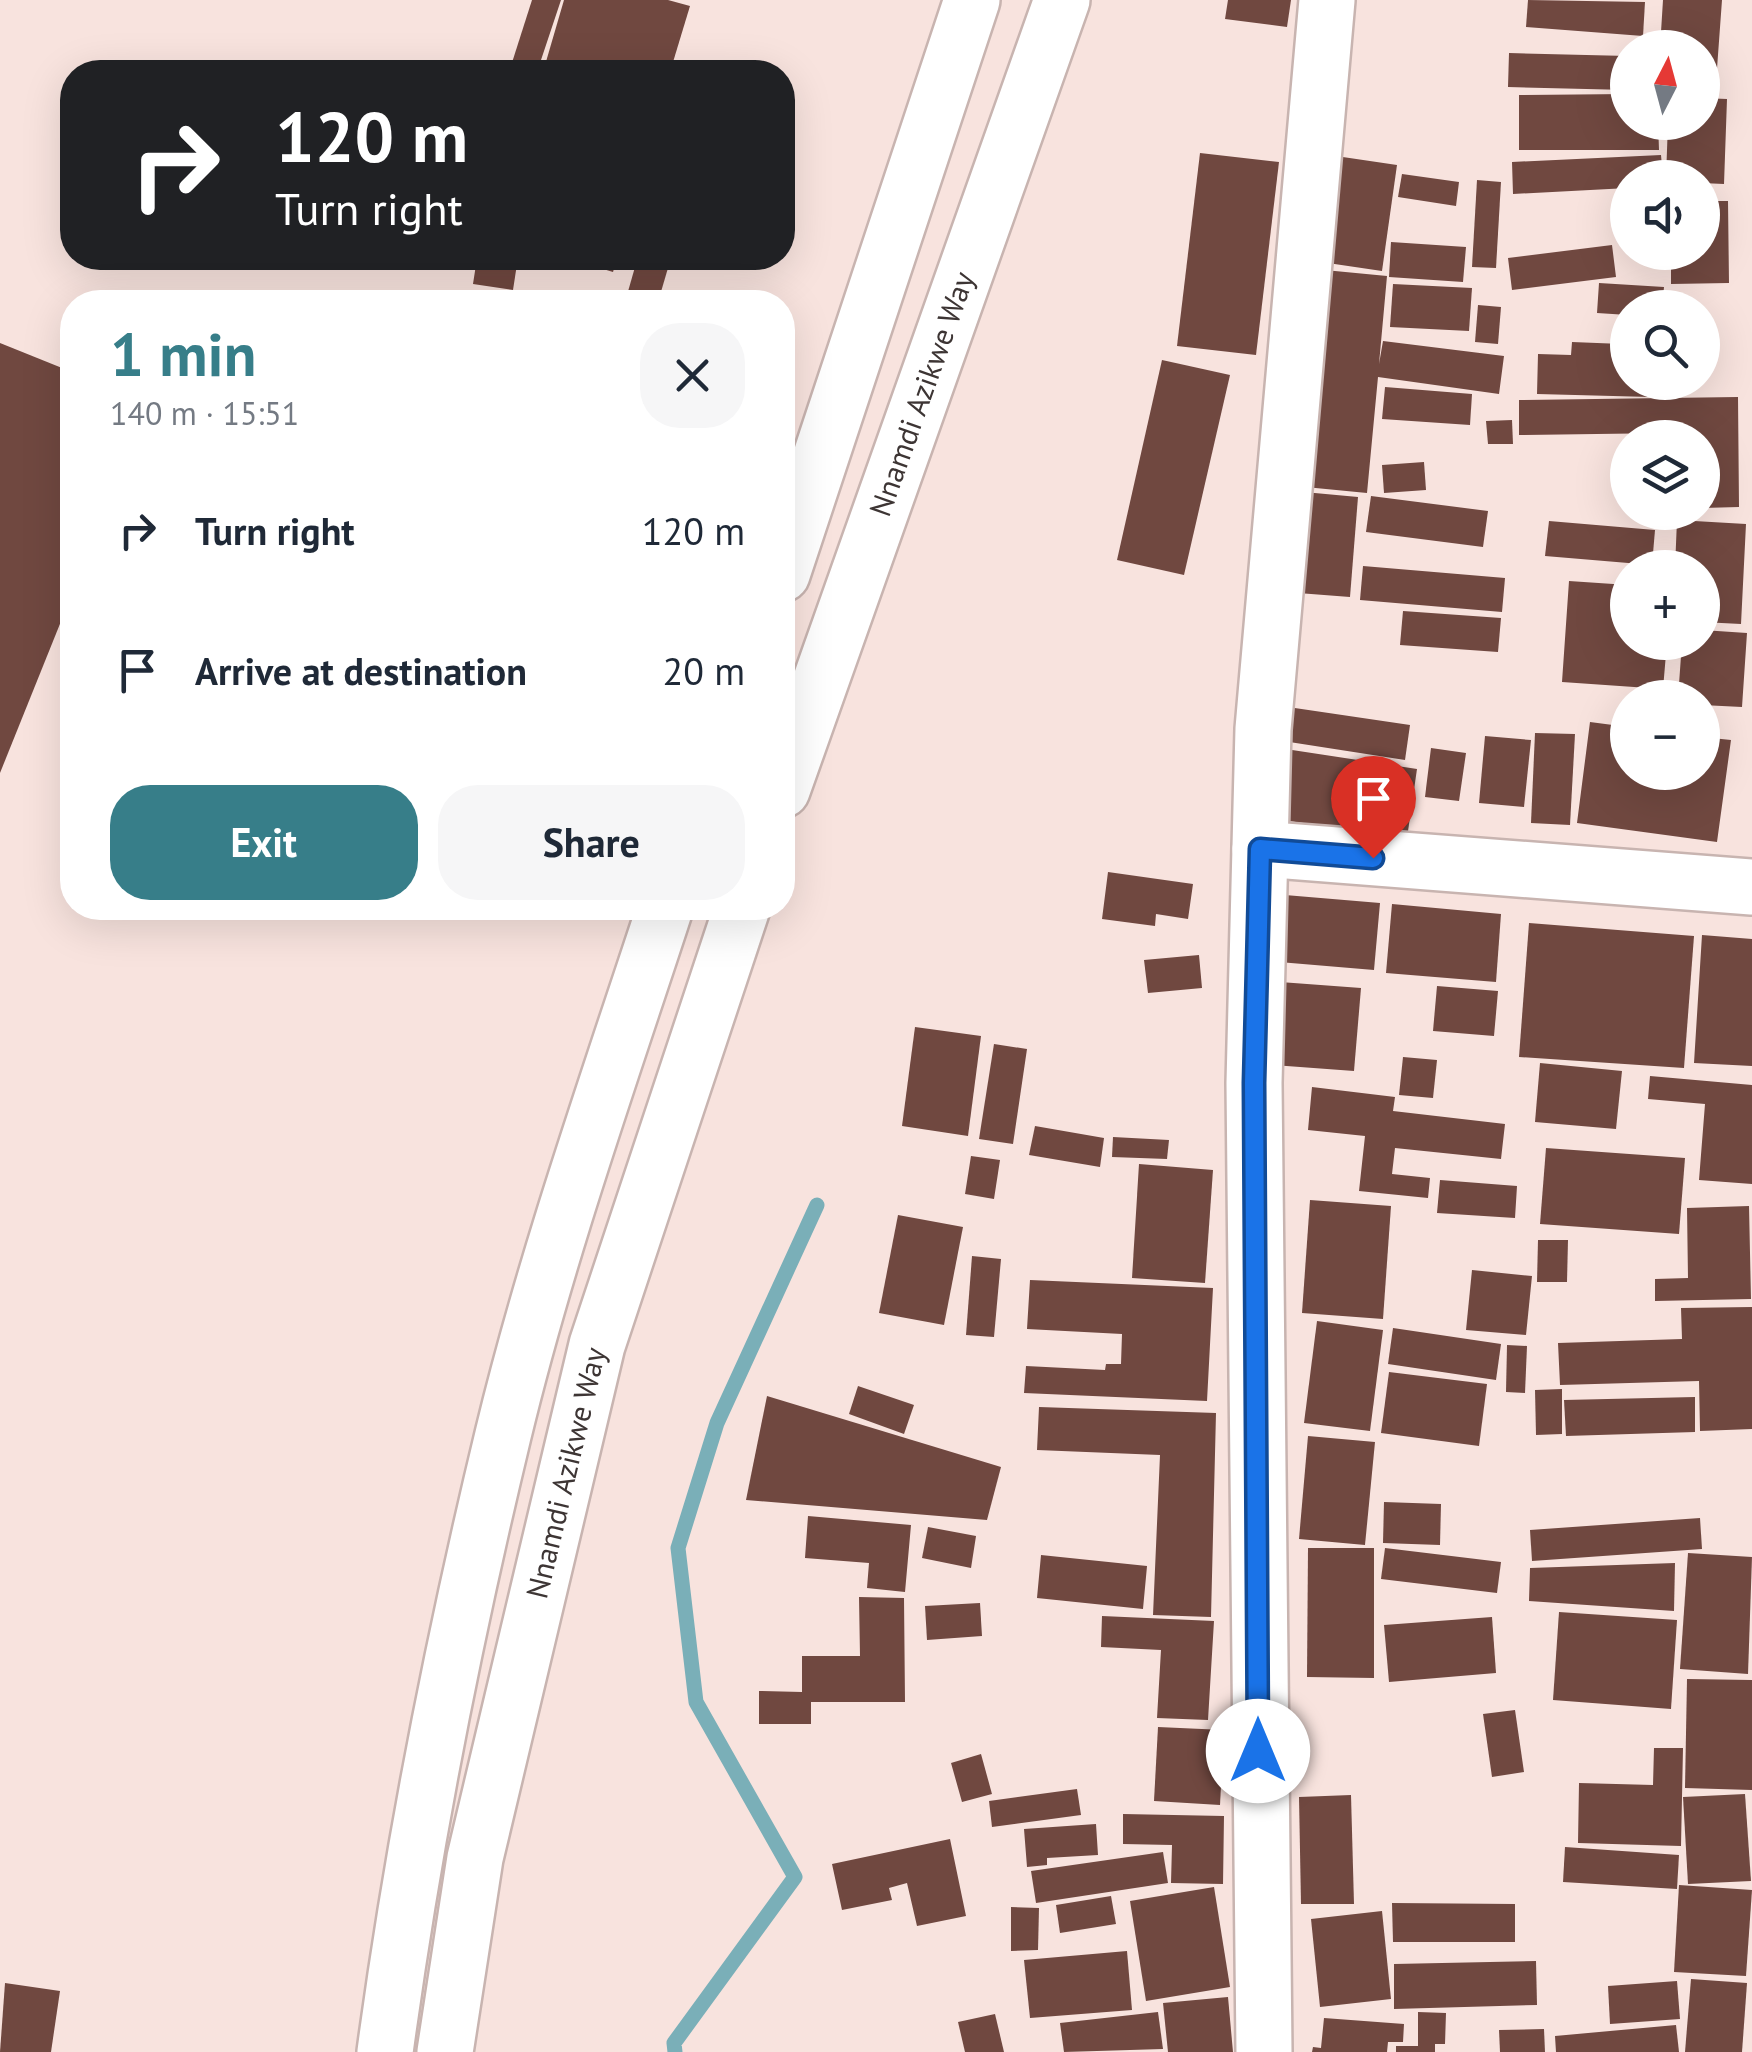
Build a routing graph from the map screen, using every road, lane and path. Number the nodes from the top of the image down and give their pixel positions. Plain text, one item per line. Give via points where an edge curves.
1 (972, 0) edge
2 (1062, 0) edge
3 (1327, 0) edge
4 (795, 535) edge
5 (795, 753) edge
6 (1260, 849) junction
7 (1752, 887) edge
8 (661, 920) edge
9 (738, 920) edge
10 (385, 2052) edge
11 (445, 2052) edge
12 (1264, 2052) edge

1 - 4 main road
2 - 5 main road, Nnamdi Azikwe Way
3 - 6 main road via 1263,728
6 - 7 main road
6 - 12 main road via 1254,1102
8 - 10 main road via 504,1433 444,1708
9 - 11 main road, Nnamdi Azikwe Way via 597,1345 475,1858

